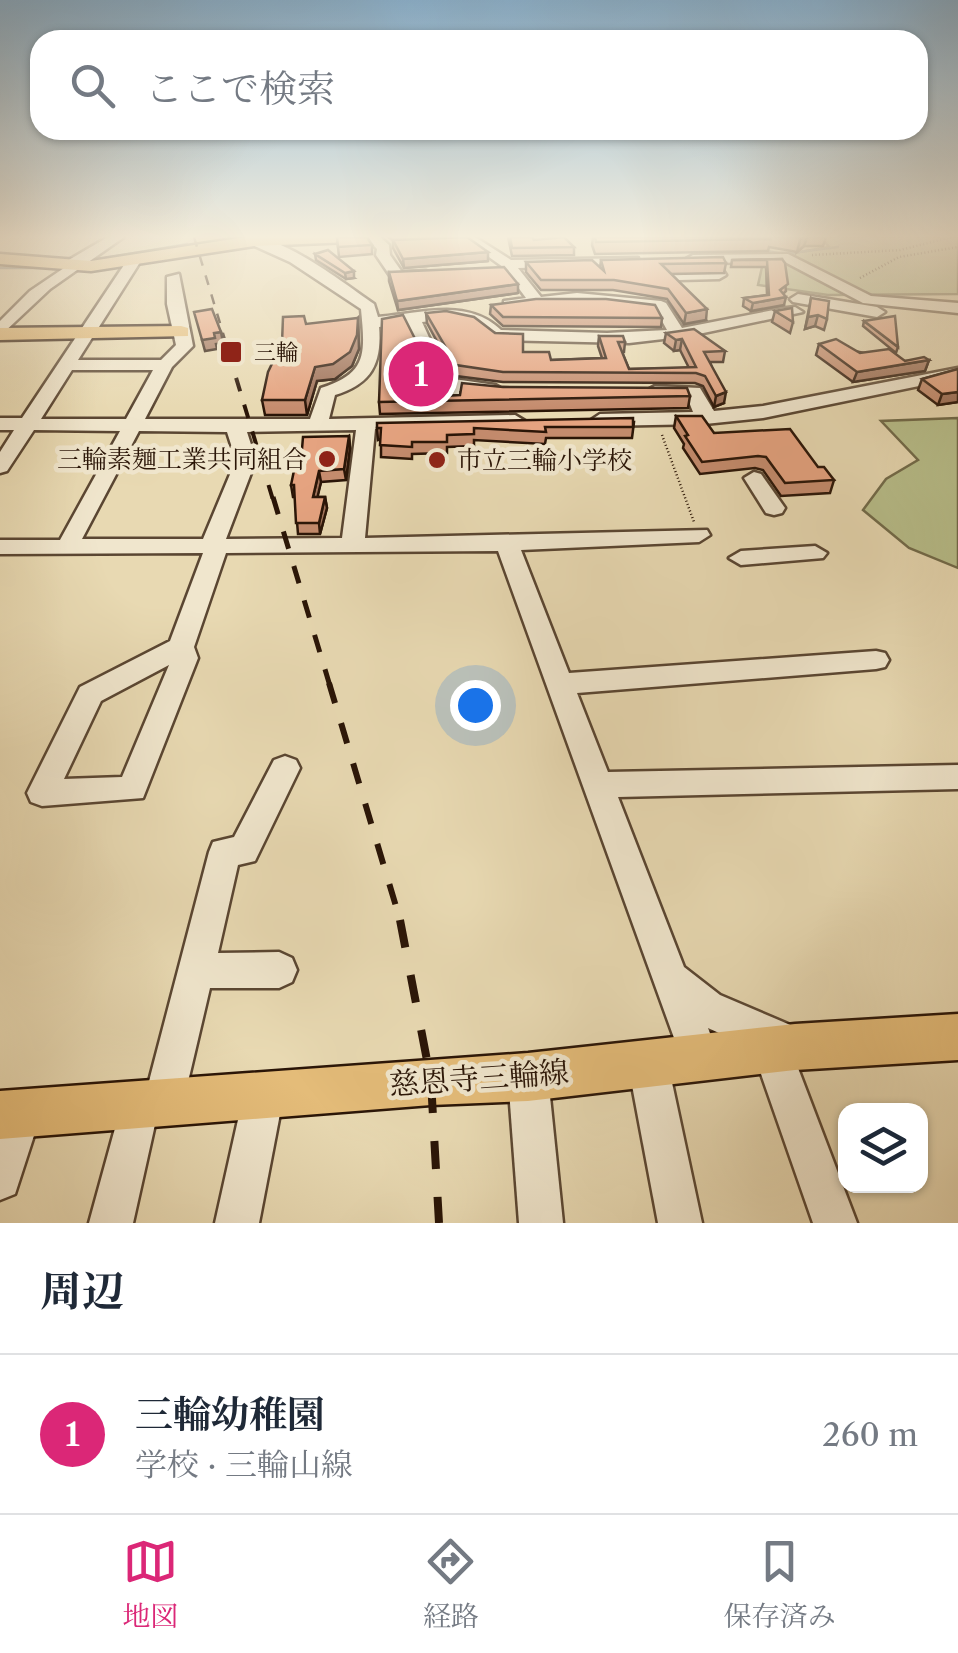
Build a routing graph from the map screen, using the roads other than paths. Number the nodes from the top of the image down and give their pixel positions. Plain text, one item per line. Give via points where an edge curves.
1 (32, 294) edge
2 (112, 294) edge
3 (176, 294) edge
4 (349, 294) edge
5 (408, 294) edge
6 (420, 294) edge
7 (531, 294) edge
8 (858, 294) edge
9 (614, 296) junction
10 (535, 299) junction
11 (412, 302) junction
12 (916, 306) junction
13 (958, 308) edge
14 (452, 314) junction
15 (370, 323) junction
16 (181, 332) junction
17 (0, 333) edge
18 (86, 333) junction
19 (677, 333) junction
20 (628, 335) junction
21 (165, 365) junction
22 (65, 366) junction
23 (958, 373) edge
24 (450, 384) junction
25 (520, 391) edge
26 (640, 391) edge
27 (706, 418) junction
28 (582, 420) edge
29 (452, 421) junction
30 (544, 421) edge
31 (0, 424) edge
32 (26, 424) junction
33 (318, 424) junction
34 (132, 425) junction
35 (366, 425) junction
36 (235, 426) junction
37 (0, 467) edge
38 (754, 478) dead end
39 (774, 508) dead end
40 (699, 535) road end
41 (353, 544) junction
42 (508, 544) junction
43 (68, 545) junction
44 (214, 545) junction
45 (0, 547) edge
46 (815, 552) dead end
47 (741, 558) dead end
48 (181, 648) junction
49 (876, 660) dead end
50 (559, 684) junction
51 (285, 768) dead end
52 (958, 777) edge
53 (598, 786) junction
54 (279, 970) dead end
55 (196, 971) junction
56 (673, 980) junction
57 (958, 1037) edge
58 (783, 1048) junction
59 (700, 1057) junction
60 (648, 1064) junction
61 (528, 1077) junction
62 (264, 1093) junction
63 (151, 1105) junction
64 (11, 1115) edge
65 (0, 1179) edge
66 (111, 1223) edge
67 (237, 1223) edge
68 (540, 1223) edge
69 (680, 1223) edge
70 (834, 1223) edge

1 - 17 street
2 - 18 street
3 - 16 street
4 - 15 street via 369,307
5 - 11 street
6 - 11 street
7 - 10 street
8 - 12 street
9 - 10 street
9 - 19 street via 661,306
9 - 20 street
10 - 14 street
11 - 14 street
11 - 15 street
11 - 24 street via 427,354
12 - 13 street
12 - 19 street via 871,312 793,305
14 - 20 street via 480,319 496,335 594,342
15 - 33 street via 370,365 358,382 327,392
16 - 18 main road
16 - 21 street via 185,346
17 - 18 main road
18 - 22 street
19 - 20 street
21 - 22 street
21 - 34 street
22 - 32 street
23 - 27 street
24 - 25 street
24 - 29 street
26 - 27 street via 694,392
27 - 28 street
29 - 30 street
29 - 35 street
31 - 32 street
32 - 34 street
32 - 37 street
33 - 35 street
33 - 36 street
34 - 36 street
34 - 43 street
35 - 41 street
36 - 44 street via 246,460
38 - 39 street
40 - 42 street
41 - 42 street
41 - 44 street
42 - 50 street
43 - 44 street
43 - 45 street
44 - 48 street
46 - 47 street
48 - 48 street via 90,694 42,793 132,789 185,658
49 - 50 street
50 - 53 street
51 - 55 street via 244,851 225,852
52 - 53 street
53 - 56 street
54 - 55 street
55 - 63 street
56 - 58 street via 708,1008
56 - 59 street
57 - 58 main road, 慈恩寺三輪線
58 - 59 main road, 慈恩寺三輪線
58 - 70 street
59 - 60 main road, 慈恩寺三輪線
60 - 61 main road, 慈恩寺三輪線
60 - 69 street
61 - 62 main road, 慈恩寺三輪線
61 - 68 street
62 - 63 main road, 慈恩寺三輪線
62 - 67 street
63 - 64 main road, 慈恩寺三輪線
63 - 66 street
64 - 65 street

